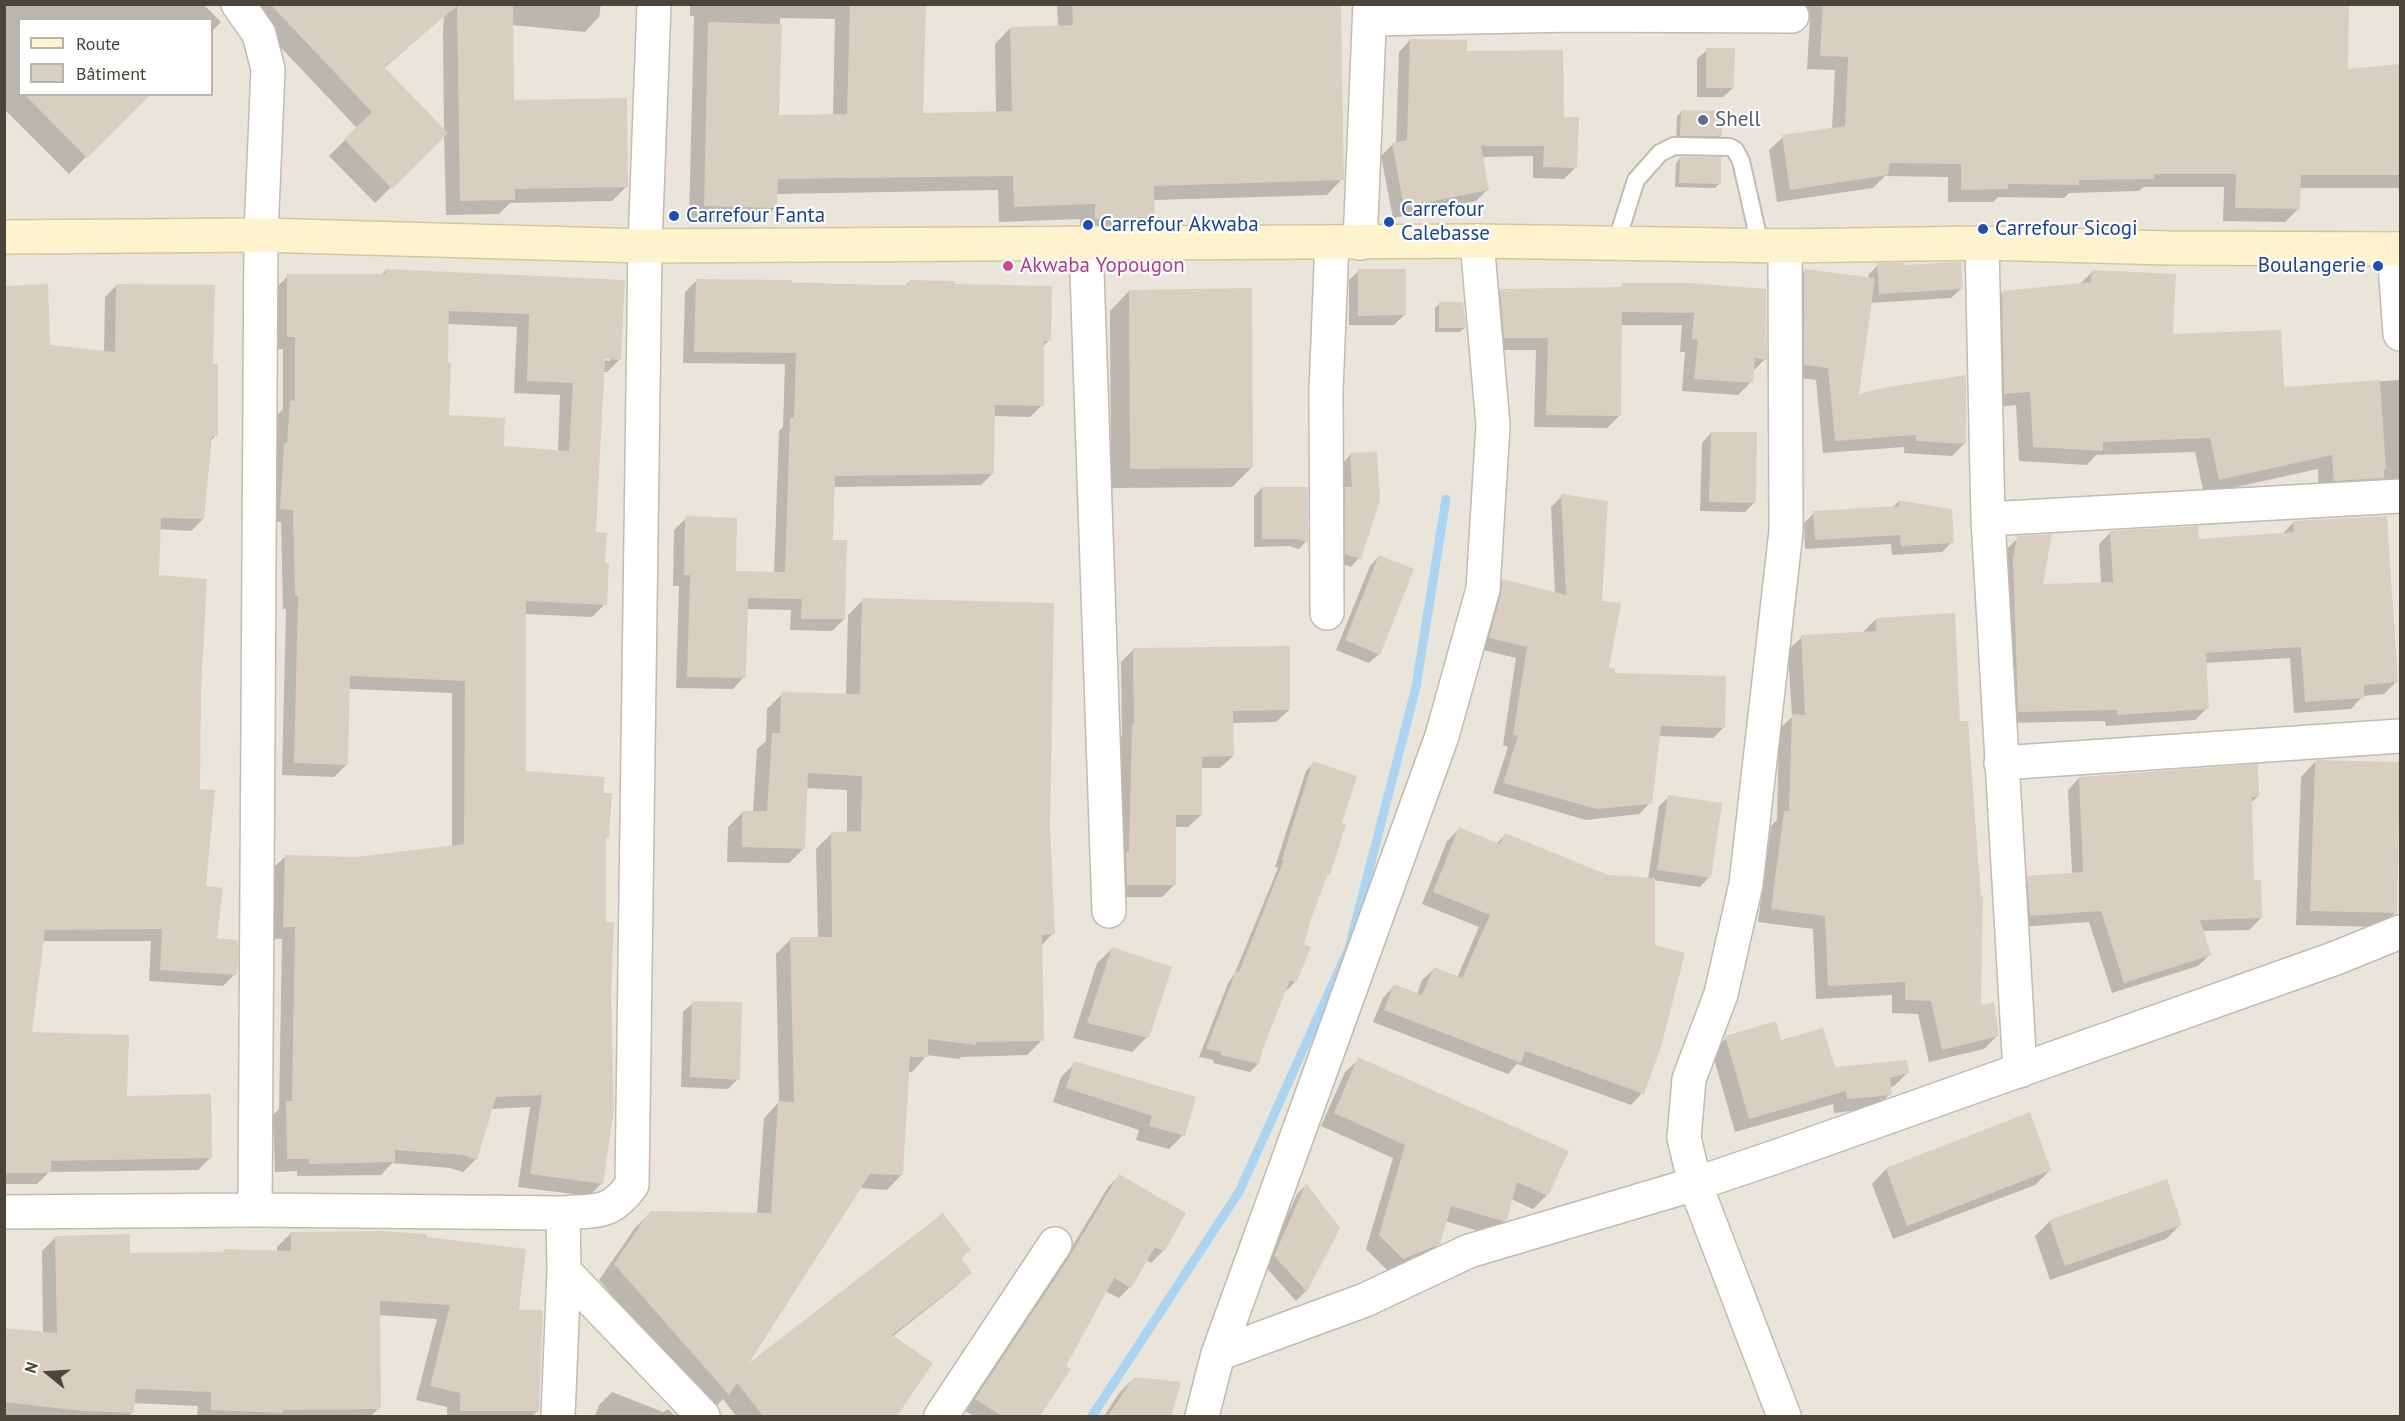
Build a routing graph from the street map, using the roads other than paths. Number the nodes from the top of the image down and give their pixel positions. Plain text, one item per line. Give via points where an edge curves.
1 (238, 4) edge
2 (654, 4) edge
3 (1703, 9) edge
4 (1370, 12) edge
5 (1792, 16) dead end
6 (261, 236) junction
7 (4, 237) edge
8 (1477, 241) junction
9 (1086, 243) junction
10 (1346, 243) junction
11 (1616, 243) junction
12 (1982, 243) junction
13 (1772, 245) junction
14 (645, 246) junction
15 (2397, 249) edge
16 (2400, 334) edge
17 (2400, 496) edge
18 (1988, 519) junction
19 (1328, 613) dead end
20 (2400, 736) edge
21 (2001, 763) junction
22 (1110, 911) dead end
23 (2400, 932) edge
24 (2020, 1071) junction
25 (1695, 1184) junction
26 (255, 1210) junction
27 (4, 1212) edge
28 (563, 1213) junction
29 (1055, 1244) dead end
30 (564, 1271) junction
31 (1218, 1354) junction
32 (558, 1416) edge
33 (703, 1416) edge
34 (941, 1416) edge
35 (1202, 1416) edge
36 (1784, 1416) edge

1 - 6 street via 260,34 268,69
2 - 14 street
3 - 4 street
3 - 5 street
4 - 10 street
6 - 7 street
6 - 14 street
6 - 26 street
8 - 10 street
8 - 11 street
8 - 31 street via 1493,425 1483,589 1442,736
9 - 10 street
9 - 14 street
9 - 22 street
10 - 19 street via 1326,390
11 - 13 street
11 - 13 lane via 1636,180 1660,153 1674,146 1735,150
12 - 13 street
12 - 15 street
12 - 18 street
13 - 25 street via 1786,531 1746,884 1721,994 1689,1078 1684,1138
14 - 28 street via 632,1185 619,1202 601,1210
15 - 16 street
17 - 18 street
18 - 21 street
20 - 21 street
21 - 24 street
23 - 24 street
24 - 25 street
25 - 31 street via 1469,1251 1365,1300
25 - 36 street
26 - 27 street
26 - 28 street
28 - 30 street
29 - 34 street
30 - 32 street
30 - 33 street
31 - 35 street

